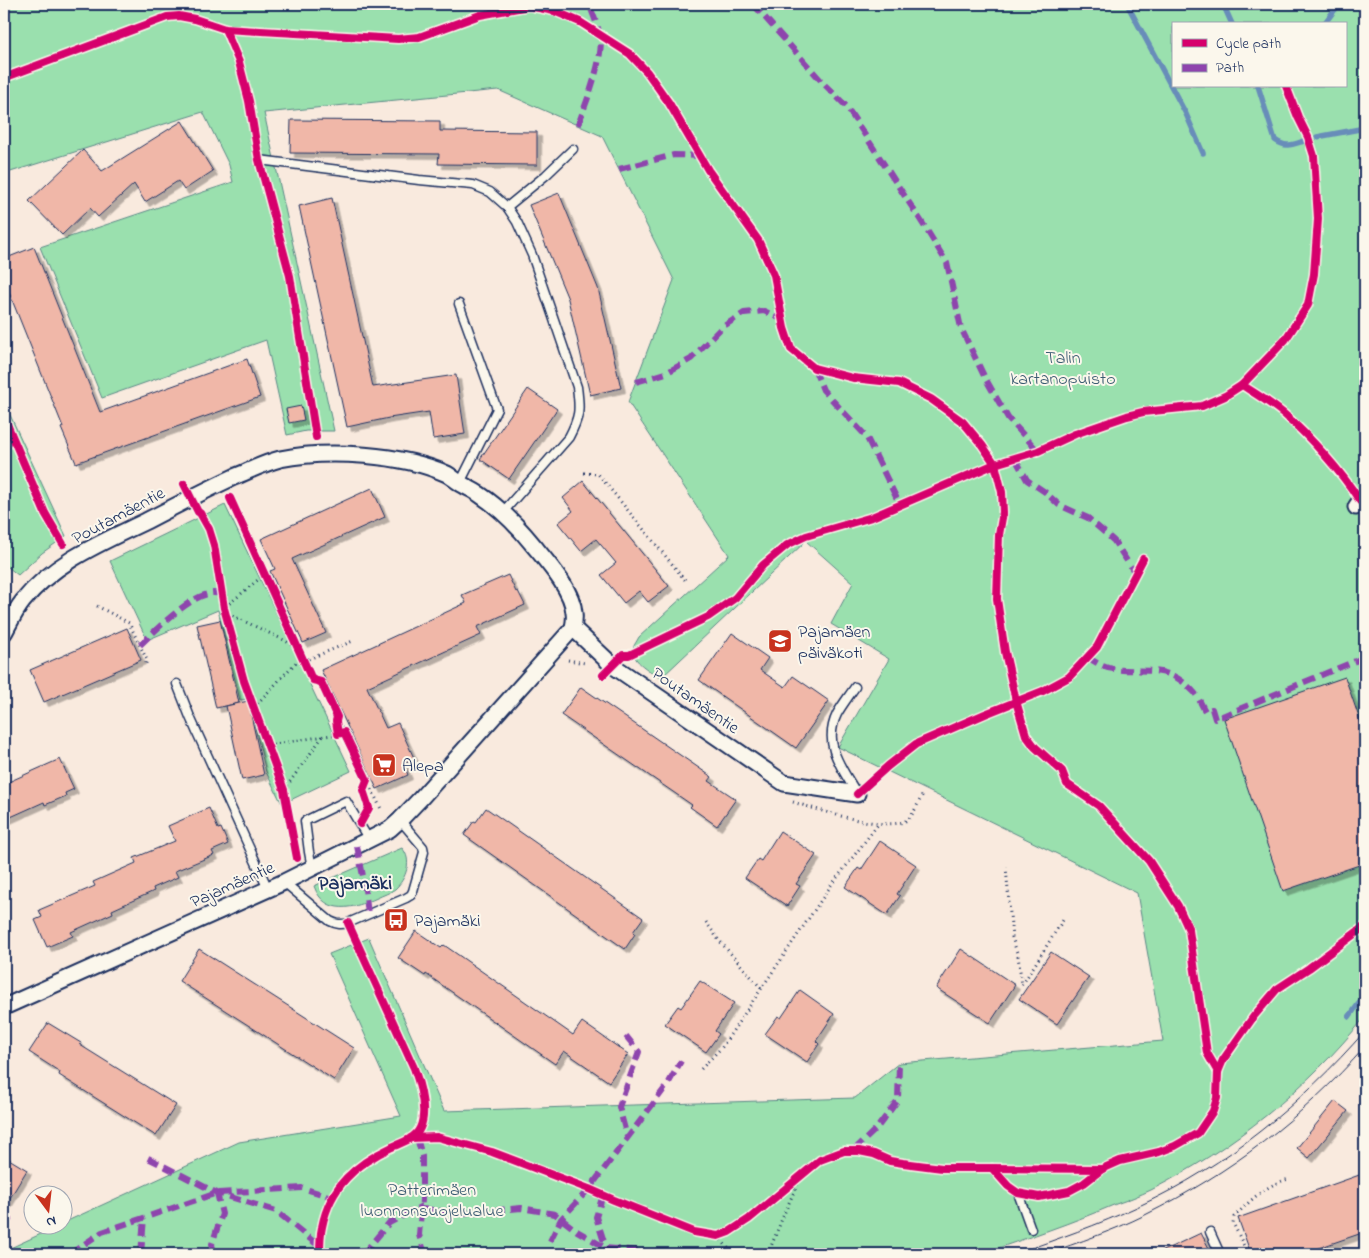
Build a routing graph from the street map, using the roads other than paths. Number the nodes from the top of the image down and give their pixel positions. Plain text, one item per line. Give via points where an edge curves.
1 (573, 149) dead end
2 (259, 160) dead end
3 (507, 207) junction
4 (459, 304) dead end
5 (460, 483) junction
6 (503, 512) junction
7 (573, 628) junction
8 (4, 633) edge
9 (177, 684) dead end
10 (855, 687) dead end
11 (857, 794) joint
12 (400, 820) junction
13 (369, 840) junction
14 (312, 868) junction
15 (284, 882) junction
16 (268, 889) junction
17 (4, 1007) edge
18 (1018, 1193) dead end
19 (1031, 1228) dead end
20 (1210, 1232) dead end
21 (1220, 1254) edge

1 - 3 lane
2 - 3 lane via 474,185 490,192
3 - 6 lane via 532,255 577,387 580,407 569,437
4 - 5 lane via 497,408
5 - 6 street, Poutamäentie
5 - 8 street, Poutamäentie via 437,470 410,462 357,454 278,460 209,489 58,568 24,600
6 - 7 street, Poutamäentie via 530,540 566,589 573,605
7 - 11 street, Poutamäentie via 612,665 784,784
7 - 12 street, Pajamäentie
9 - 16 lane
10 - 11 lane via 838,713 831,742 834,754
12 - 13 street, Pajamäentie
12 - 15 lane via 424,852 413,891 406,898 342,925 330,921
13 - 14 street, Pajamäentie
13 - 14 lane via 346,800 305,821
14 - 15 street, Pajamäentie
15 - 16 street, Pajamäentie
16 - 17 street, Pajamäentie
18 - 19 lane
20 - 21 lane

